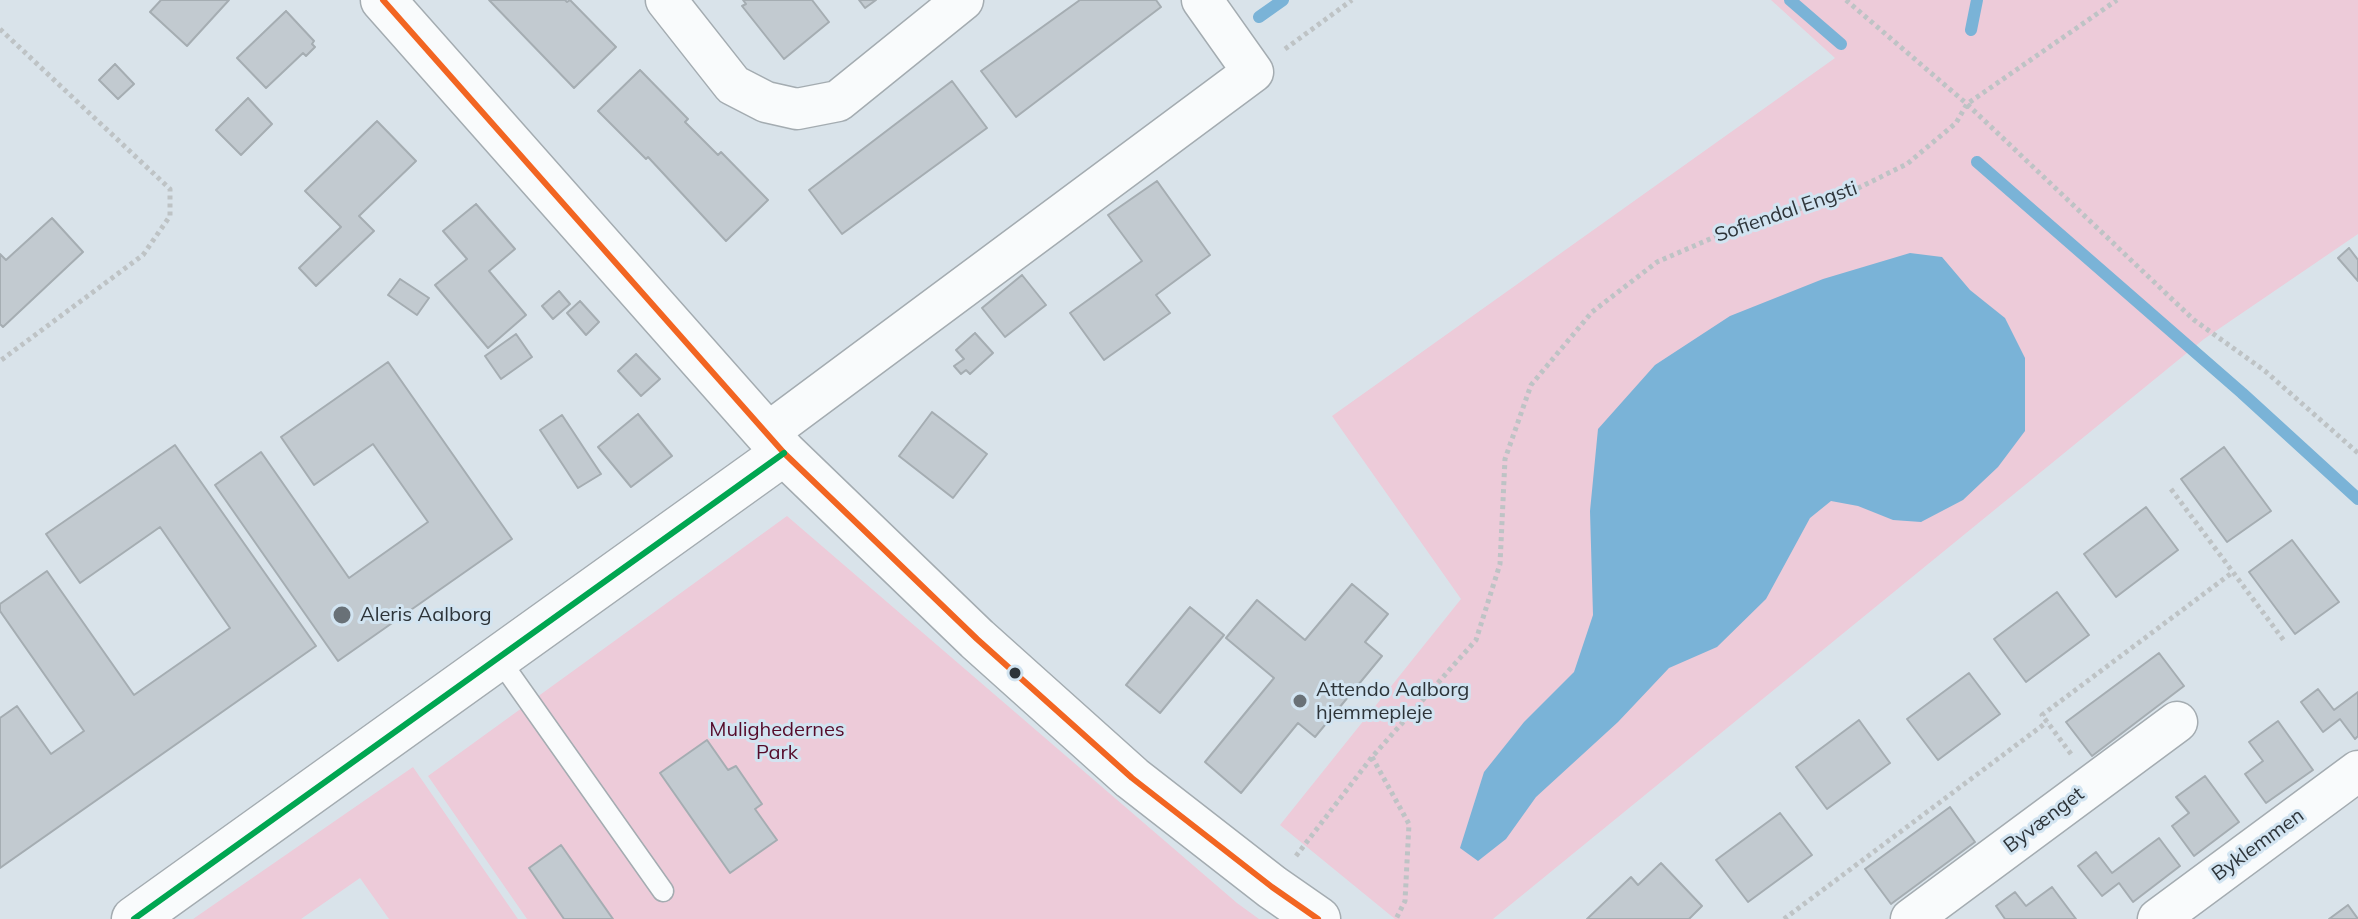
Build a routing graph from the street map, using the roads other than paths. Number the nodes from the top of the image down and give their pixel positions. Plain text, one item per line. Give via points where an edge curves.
1 (383, 0) edge
2 (666, 0) edge
3 (963, 0) edge
4 (1202, 0) edge
5 (775, 444) junction
6 (499, 659) junction
7 (2177, 722) dead end
8 (2358, 771) edge
9 (663, 891) dead end
10 (134, 919) edge
11 (1318, 919) edge
12 (1911, 919) edge
13 (2158, 919) edge

1 - 5 street
2 - 3 street via 733,85 766,102 797,109 838,101
4 - 5 street via 1253,72
5 - 6 street
5 - 11 street via 977,639 1132,778
6 - 9 lane
6 - 10 street
7 - 12 street, Byvænget
8 - 13 street, Byklemmen

